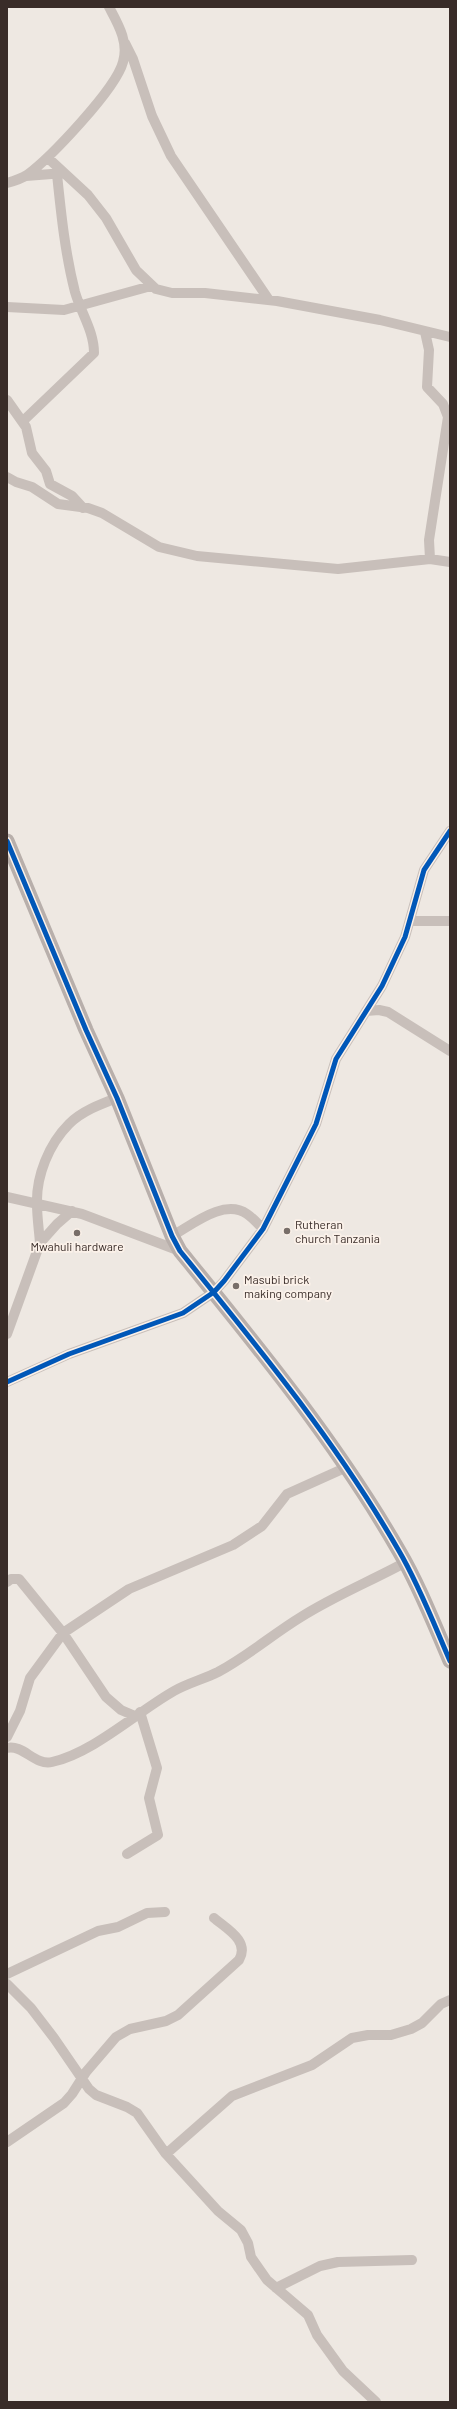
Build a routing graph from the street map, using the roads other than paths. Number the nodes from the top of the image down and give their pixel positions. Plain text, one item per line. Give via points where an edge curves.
1 (109, 7) edge
2 (124, 43) junction
3 (48, 158) junction
4 (61, 173) junction
5 (26, 176) junction
6 (7, 183) edge
7 (151, 286) junction
8 (269, 300) junction
9 (9, 305) edge
10 (80, 306) junction
11 (425, 332) junction
12 (450, 337) edge
13 (7, 400) edge
14 (23, 421) junction
15 (7, 477) edge
16 (83, 508) junction
17 (430, 559) junction
18 (450, 562) edge
19 (450, 830) edge
20 (8, 844) edge
21 (411, 921) junction
22 (450, 921) edge
23 (366, 1011) junction
24 (450, 1050) edge
25 (117, 1098) junction
26 (7, 1197) edge
27 (37, 1203) junction
28 (72, 1211) junction
29 (263, 1229) junction
30 (172, 1236) junction
31 (40, 1244) junction
32 (180, 1251) junction
33 (214, 1292) junction
34 (7, 1334) edge
35 (7, 1382) edge
36 (347, 1467) junction
37 (406, 1562) junction
38 (7, 1582) edge
39 (63, 1633) junction
40 (450, 1661) edge
41 (137, 1714) junction
42 (7, 1737) edge
43 (7, 1748) edge
44 (126, 1854) dead end
45 (165, 1912) dead end
46 (214, 1918) dead end
47 (7, 1974) edge
48 (7, 1984) edge
49 (450, 2000) edge
50 (81, 2081) junction
51 (7, 2142) edge
52 (166, 2154) junction
53 (412, 2260) dead end
54 (276, 2288) junction
55 (376, 2402) edge

1 - 2 street
2 - 3 street via 124,61 115,80
2 - 8 street via 133,59 152,116 171,156
3 - 4 street
3 - 5 street
4 - 5 street
4 - 7 street via 101,211 136,270
4 - 10 street via 64,242
5 - 6 street
7 - 8 street via 172,293 206,293
7 - 10 street
8 - 11 street via 380,320
9 - 10 street via 54,310
10 - 14 street via 91,332 94,353
11 - 12 street
11 - 17 street via 429,350 427,386 443,404 448,417 429,540
13 - 14 street
14 - 16 street via 28,430 32,453 46,471 50,484 72,496
15 - 16 street via 32,487 58,504
16 - 17 street via 113,518 139,537 159,547 197,556 338,569
17 - 18 street
19 - 21 street via 424,870
20 - 25 street
21 - 22 street
21 - 23 street via 382,986
23 - 24 street via 388,1012
23 - 29 street via 336,1059 316,1124
25 - 27 street via 85,1112 64,1130 48,1154 41,1171
25 - 30 street
26 - 27 street
27 - 28 street
27 - 31 street
28 - 31 street via 56,1224
28 - 32 street
29 - 30 street via 246,1213 225,1209 216,1211
29 - 33 street
30 - 32 street
31 - 34 street
32 - 33 street
33 - 35 street via 183,1313 69,1354
33 - 36 street via 303,1403
36 - 37 street
36 - 39 street via 287,1494 262,1526 233,1545 129,1589
37 - 40 street
37 - 41 street via 301,1616 244,1657 175,1690
38 - 39 street via 19,1579
39 - 41 street via 106,1697 121,1710
39 - 42 street via 30,1678 20,1711
41 - 43 street via 104,1738 51,1763 40,1761 17,1748
41 - 44 street via 157,1768 149,1798 158,1835
45 - 47 street via 147,1913 118,1927 98,1931
46 - 50 street via 241,1942 243,1949 239,1960 178,2015 166,2021 130,2029 116,2036
48 - 50 street via 31,2008 54,2038
49 - 52 street via 441,2004 411,2030 392,2035 352,2038 312,2065 232,2096
50 - 51 street via 64,2103
50 - 52 street via 96,2095 134,2110
52 - 54 street via 218,2211 241,2230 252,2257
53 - 54 street via 338,2262 320,2266
54 - 55 street via 308,2315 317,2335 343,2371

